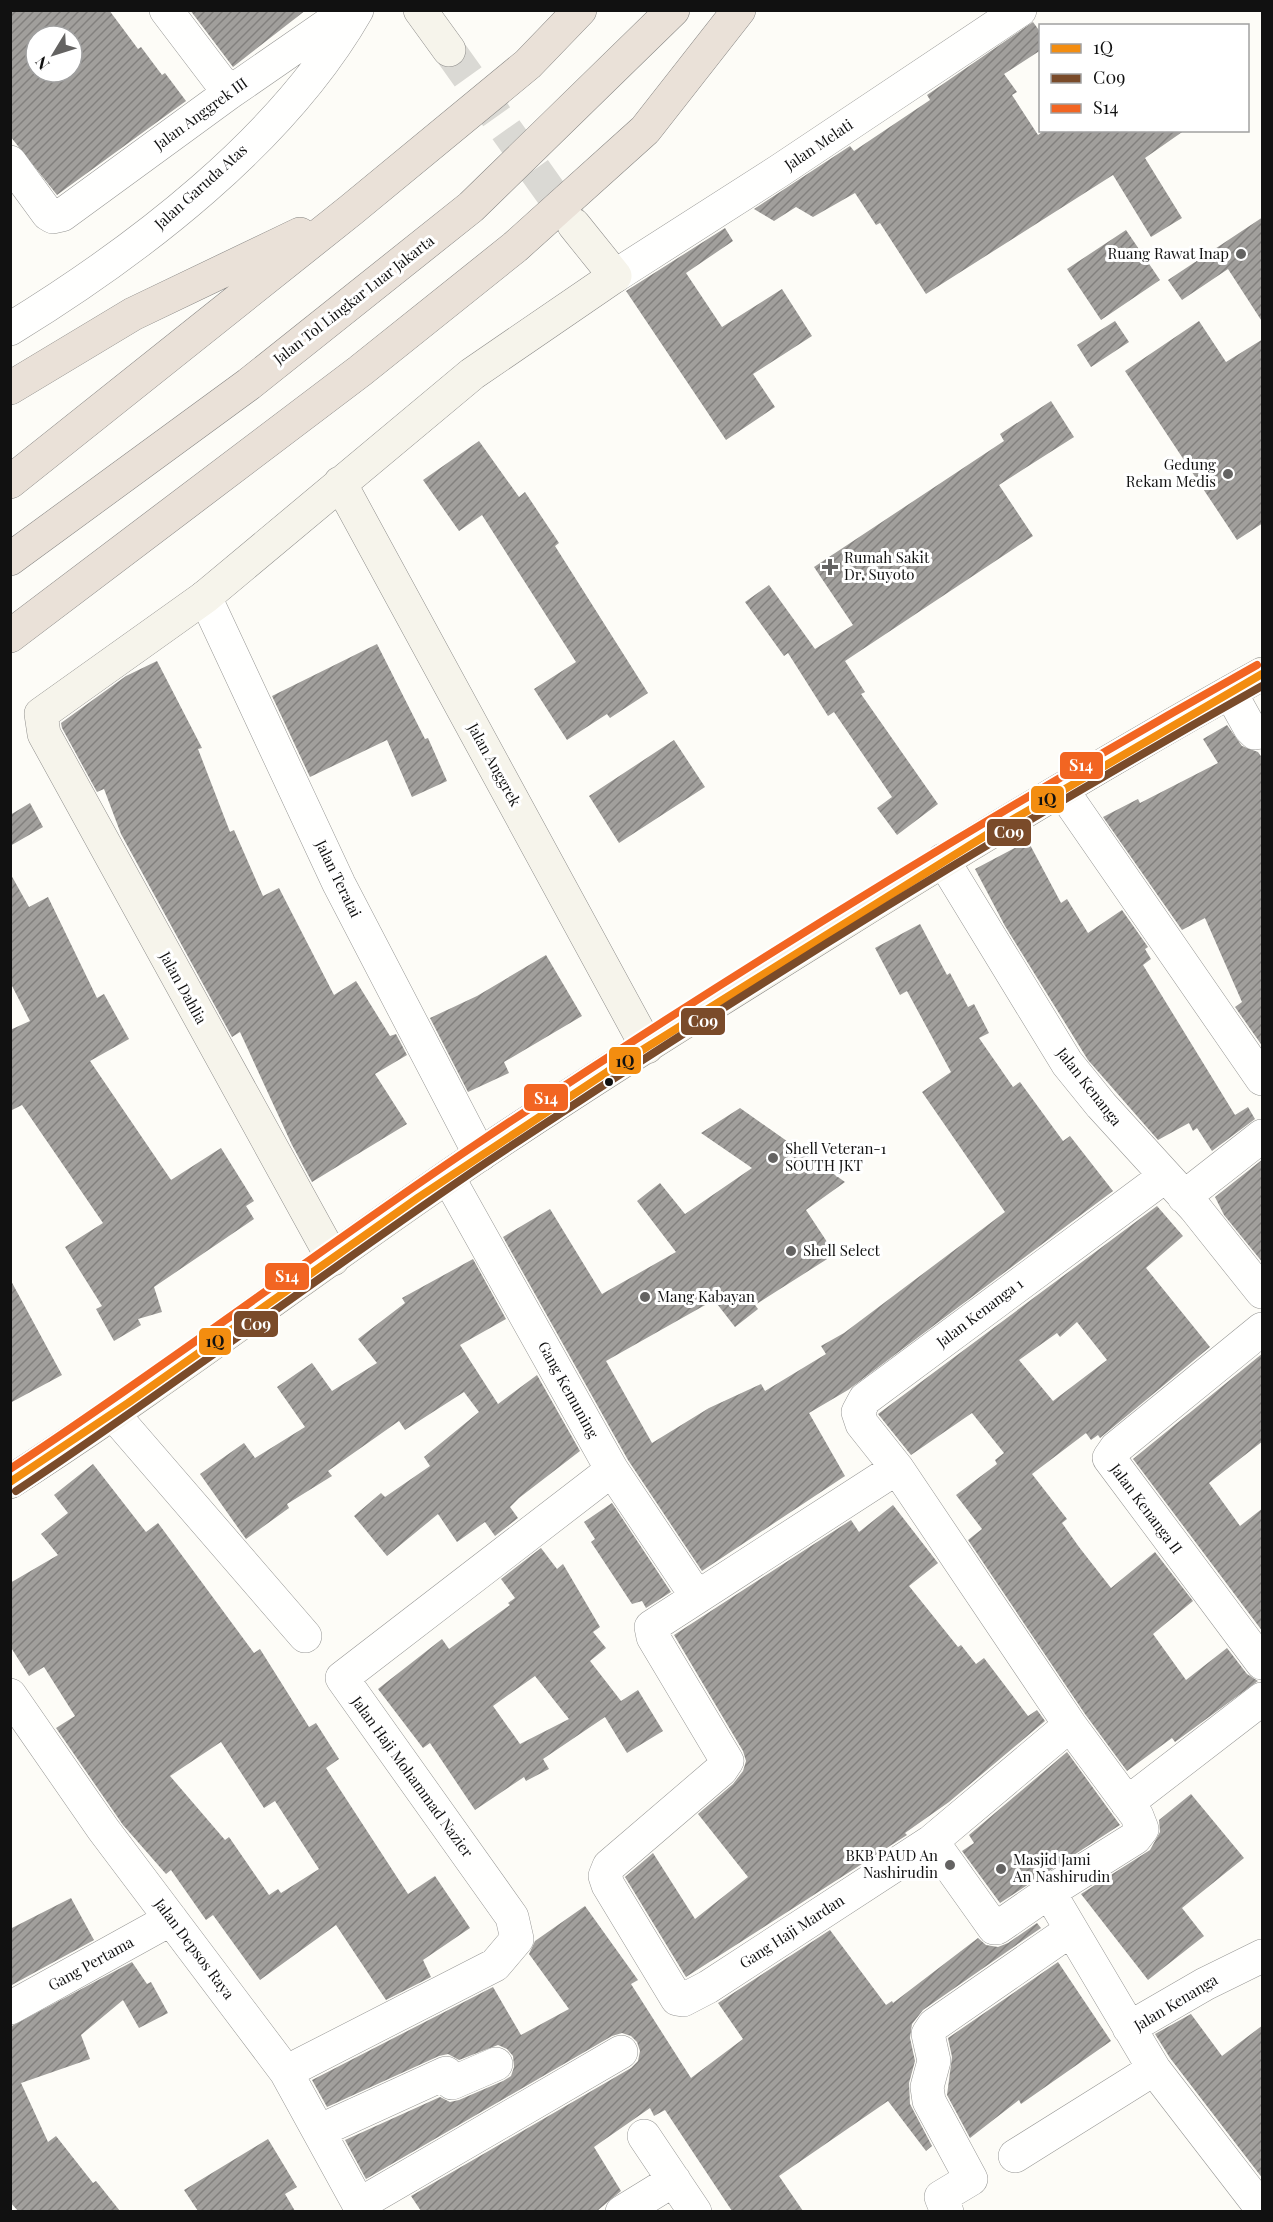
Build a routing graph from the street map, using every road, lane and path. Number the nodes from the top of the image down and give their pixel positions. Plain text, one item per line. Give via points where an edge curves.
1 (166, 10) edge
2 (349, 10) edge
3 (357, 10) edge
4 (420, 10) edge
5 (579, 10) edge
6 (673, 10) edge
7 (739, 10) edge
8 (1020, 10) edge
9 (449, 50) tunnel mouth
10 (229, 93) junction
11 (10, 162) edge
12 (351, 210) junction
13 (574, 225) tunnel mouth
14 (615, 276) junction
15 (10, 329) edge
16 (10, 388) edge
17 (10, 482) edge
18 (340, 483) junction
19 (10, 559) edge
20 (205, 597) junction
21 (10, 636) edge
22 (1263, 674) edge
23 (1230, 692) junction
24 (1263, 732) edge
25 (1062, 790) junction
26 (944, 860) junction
27 (647, 1047) junction
28 (1263, 1079) edge
29 (1263, 1136) edge
30 (480, 1155) junction
31 (447, 1177) junction
32 (1174, 1187) junction
33 (333, 1259) junction
34 (1263, 1292) edge
35 (1263, 1329) edge
36 (114, 1415) junction
37 (897, 1468) junction
38 (612, 1470) junction
39 (10, 1482) edge
40 (697, 1597) junction
41 (305, 1636) dead end
42 (1263, 1663) edge
43 (10, 1695) edge
44 (1263, 1699) edge
45 (1070, 1725) junction
46 (1127, 1803) junction
47 (932, 1841) junction
48 (1049, 1892) junction
49 (171, 1919) junction
50 (1071, 1930) junction
51 (1263, 1956) edge
52 (10, 2008) edge
53 (1129, 2028) junction
54 (621, 2052) dead end
55 (496, 2064) dead end
56 (1154, 2069) junction
57 (286, 2072) junction
58 (319, 2131) junction
59 (644, 2136) dead end
60 (1015, 2156) dead end
61 (674, 2180) junction
62 (362, 2208) edge
63 (1263, 2209) edge
64 (622, 2211) edge
65 (695, 2211) edge
66 (947, 2211) edge

1 - 10 street
2 - 10 street, Jalan Anggrek III
3 - 15 street, Jalan Garuda Atas via 325,63 274,121 193,198 121,256
4 - 9 street
5 - 12 highway via 528,64
6 - 19 highway, Jalan Tol Lingkar Luar Jakarta via 471,207 249,384
7 - 21 highway via 645,130 515,247 360,371
8 - 14 street, Jalan Melati
10 - 11 street, Jalan Anggrek III via 62,215 48,214
12 - 16 highway via 133,314
12 - 17 highway
13 - 14 street
14 - 18 street via 472,374
18 - 20 street
18 - 27 street, Jalan Anggrek
20 - 30 street, Jalan Teratai via 339,884
20 - 33 street, Jalan Dahlia via 41,714 44,734
22 - 23 street
23 - 24 street via 1250,728 1255,733
23 - 25 street
25 - 26 street
25 - 28 street
26 - 27 street
26 - 32 street, Jalan Kenanga via 1067,1063
27 - 30 street
29 - 32 street, Jalan Kenanga 1
30 - 31 street
31 - 33 street
31 - 38 street, Gang Kemuning
32 - 34 street, Jalan Kenanga
32 - 37 street, Jalan Kenanga 1 via 864,1399 858,1412 862,1424
33 - 36 street
35 - 42 street, Jalan Kenanga II via 1116,1448 1109,1458
36 - 39 street
36 - 41 street
37 - 40 street
37 - 45 street, Jalan Kenanga 1
38 - 40 street, Gang Kemuning
38 - 57 street, Jalan Haji Mohammad Nazier via 342,1678 512,1917 517,1940 495,1965
40 - 47 street, Gang Haji Mardan via 651,1629 723,1751 726,1764 609,1866 605,1876 679,2000 708,1987
43 - 49 street, Jalan Depsos Raya
44 - 46 street
45 - 46 street, Jalan Kenanga 1
45 - 47 street, Gang Haji Mardan
46 - 48 street, Jalan Kenanga 1 via 1142,1826 1139,1835
47 - 48 street via 993,1928
48 - 50 street
49 - 52 street, Gang Pertama
49 - 57 street, Jalan Depsos Raya
50 - 53 street
50 - 66 street via 934,2025 928,2034 934,2061 927,2087 929,2101 970,2179 940,2197
51 - 53 street, Jalan Kenanga
53 - 56 street, Jalan Kenanga
54 - 62 street
55 - 58 street via 452,2084 446,2073
56 - 60 street
56 - 63 street, Jalan Kenanga
57 - 58 street, Jalan Depsos Raya
58 - 62 street, Jalan Depsos Raya
59 - 61 street
61 - 64 street
61 - 65 street

